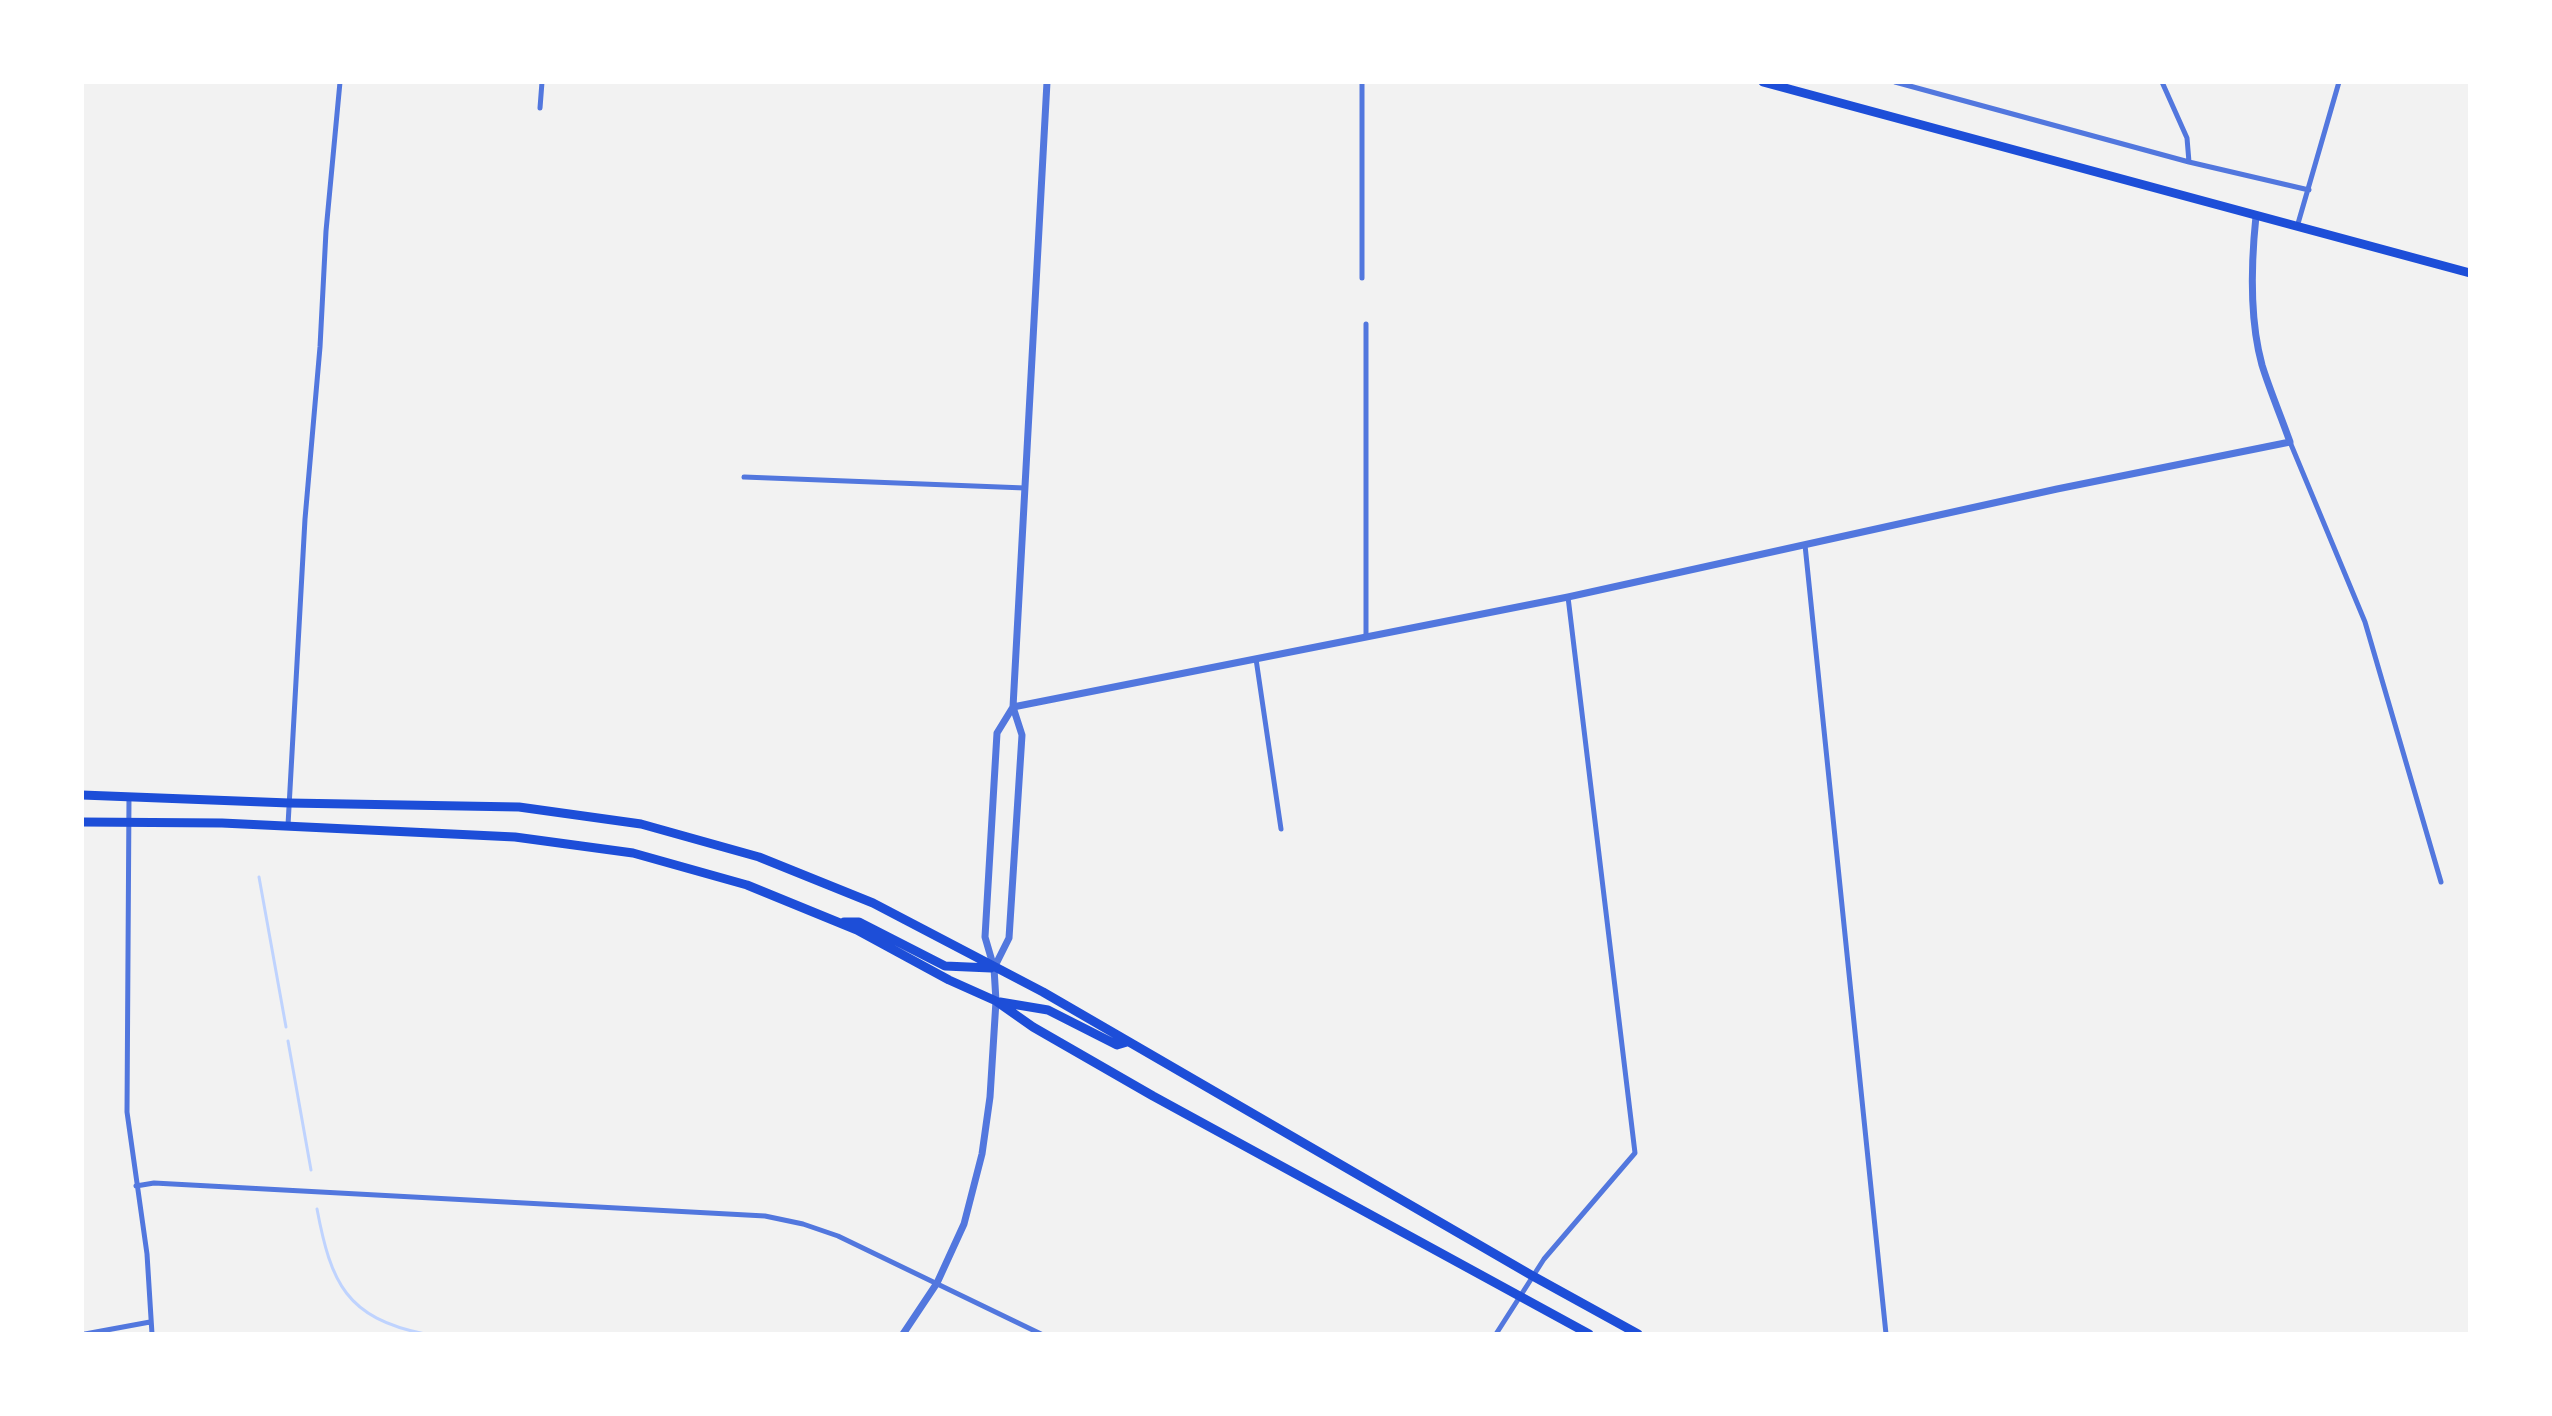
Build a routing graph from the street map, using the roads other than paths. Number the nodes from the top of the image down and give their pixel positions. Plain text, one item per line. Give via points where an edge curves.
1 (340, 82) edge
2 (542, 82) edge
3 (1047, 82) edge
4 (1362, 82) edge
5 (1763, 82) edge
6 (1895, 82) edge
7 (2162, 82) edge
8 (2339, 82) edge
9 (540, 108) dead end
10 (2189, 162) junction
11 (2309, 190) junction
12 (2256, 216) junction
13 (2297, 227) junction
14 (2470, 273) edge
15 (1362, 278) dead end
16 (1366, 324) dead end
17 (2290, 442) junction
18 (744, 477) dead end
19 (1025, 488) junction
20 (1805, 544) junction
21 (1568, 597) junction
22 (1366, 636) junction
23 (1256, 659) junction
24 (1013, 707) junction
25 (82, 795) edge
26 (129, 797) junction
27 (289, 803) junction
28 (82, 822) edge
29 (129, 823) junction
30 (288, 825) junction
31 (1281, 829) dead end
32 (2441, 882) dead end
33 (840, 922) junction
34 (994, 968) junction
35 (996, 1001) junction
36 (1127, 1042) junction
37 (136, 1186) junction
38 (1531, 1275) junction
39 (937, 1283) junction
40 (1519, 1296) junction
41 (150, 1322) junction
42 (85, 1334) edge
43 (152, 1334) edge
44 (903, 1334) edge
45 (1041, 1334) edge
46 (1496, 1334) edge
47 (1589, 1334) edge
48 (1638, 1334) edge
49 (1886, 1334) edge

1 - 27 street via 305,519
2 - 9 street
3 - 19 street
4 - 15 street
5 - 12 main road
6 - 10 street
7 - 10 street via 2187,138
8 - 11 street
10 - 11 street
11 - 13 street
12 - 13 main road
12 - 17 street via 2255,324 2262,364
13 - 14 main road
16 - 22 street
17 - 20 street
17 - 32 street via 2365,622
18 - 19 street
19 - 24 street
20 - 21 street
20 - 49 street
21 - 22 street
21 - 38 street via 1635,1153
22 - 23 street
23 - 24 street
23 - 31 street
24 - 34 street via 1022,735 1010,925
24 - 34 street via 997,733 985,937
25 - 26 main road
26 - 27 main road
26 - 29 street
27 - 30 street
27 - 34 main road via 519,807 641,824 759,857 837,887
28 - 29 main road
29 - 30 main road
29 - 37 street via 127,1112
30 - 33 main road via 515,837 633,853 747,885
33 - 34 main road via 859,922 945,966
33 - 35 main road
34 - 35 street
34 - 36 main road
35 - 36 main road via 1048,1010 1117,1045
35 - 39 street via 982,1154 964,1224
35 - 40 main road via 1145,1092
36 - 38 main road
37 - 39 street via 765,1216 838,1236
37 - 41 street
38 - 40 street
38 - 48 main road
39 - 44 street
39 - 45 street
40 - 46 street
40 - 47 main road
41 - 42 street
41 - 43 street

